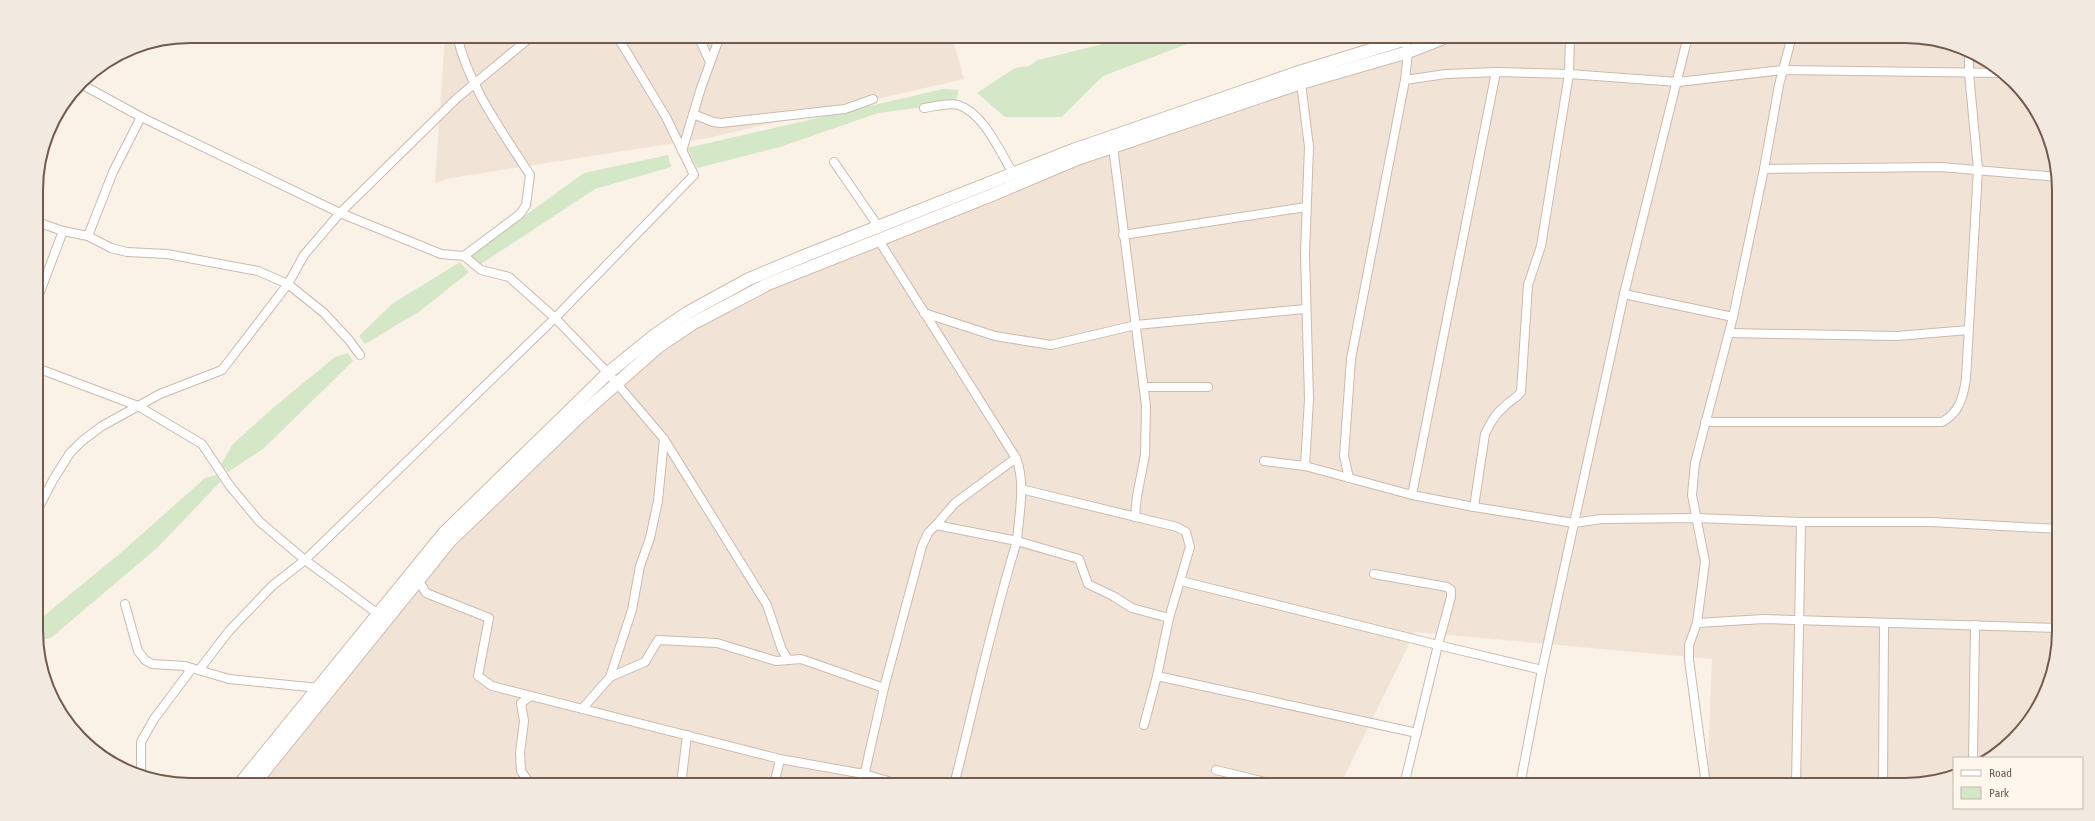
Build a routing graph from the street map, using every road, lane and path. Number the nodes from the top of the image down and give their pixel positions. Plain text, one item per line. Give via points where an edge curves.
1 (459, 43) edge
2 (524, 43) edge
3 (620, 43) edge
4 (701, 43) edge
5 (717, 43) edge
6 (1394, 43) edge
7 (1409, 43) edge
8 (1431, 43) edge
9 (1570, 43) edge
10 (1686, 43) edge
11 (1790, 43) edge
12 (1408, 52) junction
13 (1969, 58) edge
14 (710, 62) junction
15 (1783, 70) junction
16 (1496, 72) junction
17 (1993, 72) edge
18 (1969, 73) junction
19 (1569, 74) junction
20 (1405, 80) junction
21 (1678, 82) junction
22 (1301, 83) junction
23 (474, 84) junction
24 (86, 86) edge
25 (873, 99) dead end
26 (924, 108) dead end
27 (693, 114) junction
28 (141, 117) junction
29 (1113, 147) junction
30 (682, 151) junction
31 (834, 162) dead end
32 (1978, 169) junction
33 (1764, 170) junction
34 (1013, 173) junction
35 (2052, 176) edge
36 (1306, 207) junction
37 (340, 213) junction
38 (43, 224) edge
39 (878, 226) junction
40 (62, 231) junction
41 (1123, 235) junction
42 (88, 236) junction
43 (878, 239) junction
44 (464, 256) junction
45 (43, 283) edge
46 (288, 284) junction
47 (1624, 294) junction
48 (1305, 309) junction
49 (924, 313) junction
50 (1733, 317) junction
51 (554, 318) junction
52 (1136, 325) junction
53 (1968, 330) junction
54 (1729, 333) junction
55 (360, 355) dead end
56 (43, 370) edge
57 (608, 373) junction
58 (616, 385) junction
59 (1144, 387) junction
60 (1208, 387) dead end
61 (138, 406) junction
62 (1705, 422) junction
63 (664, 439) junction
64 (1016, 458) junction
65 (1264, 461) dead end
66 (1305, 466) junction
67 (1349, 478) junction
68 (1021, 489) junction
69 (1412, 495) junction
70 (43, 499) edge
71 (1474, 507) junction
72 (1135, 517) junction
73 (1696, 518) junction
74 (1801, 522) junction
75 (1574, 523) junction
76 (936, 525) junction
77 (2052, 529) edge
78 (1017, 541) junction
79 (305, 560) junction
80 (1374, 574) dead end
81 (418, 579) junction
82 (1181, 581) junction
83 (125, 604) dead end
84 (378, 614) junction
85 (1169, 618) junction
86 (1798, 620) junction
87 (1697, 623) junction
88 (1884, 623) junction
89 (1976, 625) junction
90 (2052, 628) edge
91 (1438, 645) junction
92 (788, 658) junction
93 (185, 666) junction
94 (199, 670) junction
95 (1542, 670) junction
96 (1157, 676) junction
97 (610, 677) junction
98 (319, 688) junction
99 (884, 688) junction
100 (531, 696) junction
101 (582, 709) junction
102 (1144, 724) dead end
103 (1418, 733) junction
104 (687, 735) junction
105 (1973, 757) edge
106 (780, 759) junction
107 (141, 769) edge
108 (1216, 770) dead end
109 (864, 774) junction
110 (245, 778) edge
111 (259, 778) edge
112 (526, 778) edge
113 (681, 778) edge
114 (776, 778) edge
115 (863, 778) edge
116 (878, 778) edge
117 (956, 778) edge
118 (1249, 778) edge
119 (1406, 778) edge
120 (1521, 778) edge
121 (1705, 778) edge
122 (1796, 778) edge
123 (1883, 778) edge

1 - 23 street
2 - 23 street
3 - 30 street via 645,86 656,99
4 - 14 street
5 - 14 street
6 - 34 street via 1296,73
7 - 12 street
8 - 12 street
9 - 19 street
10 - 21 street
11 - 15 street
12 - 20 street
12 - 22 street
13 - 18 street
14 - 27 street
15 - 18 street
15 - 21 street
15 - 33 street
16 - 19 street
16 - 20 street via 1446,74
16 - 69 street
17 - 18 street
18 - 32 street
19 - 21 street
19 - 71 street via 1541,246 1528,285 1520,392 1489,424 1485,434
20 - 67 street via 1351,358 1344,456
21 - 47 street
22 - 29 street
22 - 36 street via 1309,146
23 - 37 street
23 - 44 street via 486,108 530,175 526,205 520,214
24 - 28 street
25 - 27 street via 845,109 721,123
26 - 34 street via 957,104 975,114
27 - 30 street
28 - 37 street
28 - 42 street via 113,172
29 - 41 street
29 - 43 street
30 - 51 street via 694,175
31 - 39 street
32 - 33 street via 1941,167
32 - 35 street
32 - 53 street
33 - 50 street
34 - 39 street
36 - 41 street
36 - 48 street
37 - 44 street via 441,254
37 - 46 street via 304,256
38 - 40 street
39 - 57 street via 719,294 655,335
40 - 42 street
40 - 45 street
41 - 52 street
42 - 46 street via 127,252 167,254 258,271
43 - 49 street
43 - 58 street via 774,281 725,305 658,348
44 - 51 street via 481,270 509,277
46 - 55 street via 324,313
46 - 61 street via 222,370 160,394
47 - 50 street
47 - 75 street
48 - 52 street
48 - 66 street via 1309,399
49 - 52 street via 995,336 1051,345
49 - 64 street
50 - 54 street
51 - 57 street
51 - 79 street
52 - 59 street
53 - 54 street via 1897,336
53 - 62 street via 1964,394 1958,408 1950,418 1942,422
54 - 62 street
56 - 61 street
57 - 58 street
57 - 84 street via 444,533
58 - 63 street
58 - 81 street via 580,416 455,536
59 - 60 street
59 - 72 street via 1145,455
61 - 70 street via 102,426 70,453
61 - 79 street via 202,444 230,486 260,522
62 - 73 street via 1695,463 1692,495
63 - 92 street via 767,605 782,650
63 - 97 street via 658,501 650,538 640,566 632,610
64 - 68 street
64 - 76 street via 956,502
65 - 66 street
66 - 67 street
67 - 69 street
68 - 72 street
68 - 78 street
69 - 71 street
71 - 75 street
72 - 82 street via 1177,527 1186,532 1190,547
73 - 74 street
73 - 75 street via 1601,519
73 - 87 street via 1705,562
74 - 77 street via 1931,522
74 - 86 street
75 - 95 street
76 - 78 street
76 - 99 street via 928,533 922,546
78 - 85 street via 1079,559 1088,584 1132,608
78 - 117 street via 995,615
79 - 84 street
79 - 94 street via 272,586 229,631
80 - 91 street via 1447,587 1451,590
81 - 100 street via 426,593 489,618 478,676 492,686
81 - 111 street
82 - 85 street
82 - 91 street
83 - 93 street via 138,651 145,660 152,664
84 - 98 street
85 - 96 street
86 - 87 street via 1764,619
86 - 88 street
86 - 122 street
87 - 121 street via 1689,645 1689,660
88 - 89 street
88 - 123 street
89 - 90 street
89 - 105 street
91 - 95 street
91 - 103 street
92 - 97 street via 776,661 717,644 658,640 645,662
92 - 99 street via 801,659
93 - 94 street
93 - 107 street via 190,671 154,719 141,742
94 - 98 street via 229,679
95 - 120 street
96 - 102 street
96 - 103 street
97 - 101 street
98 - 110 street
99 - 109 street
100 - 101 street
100 - 112 street via 521,703 524,721 520,753 521,771
101 - 104 street
103 - 119 street
104 - 106 street
104 - 113 street
106 - 109 street
106 - 114 street
108 - 118 street
109 - 115 street
109 - 116 street

